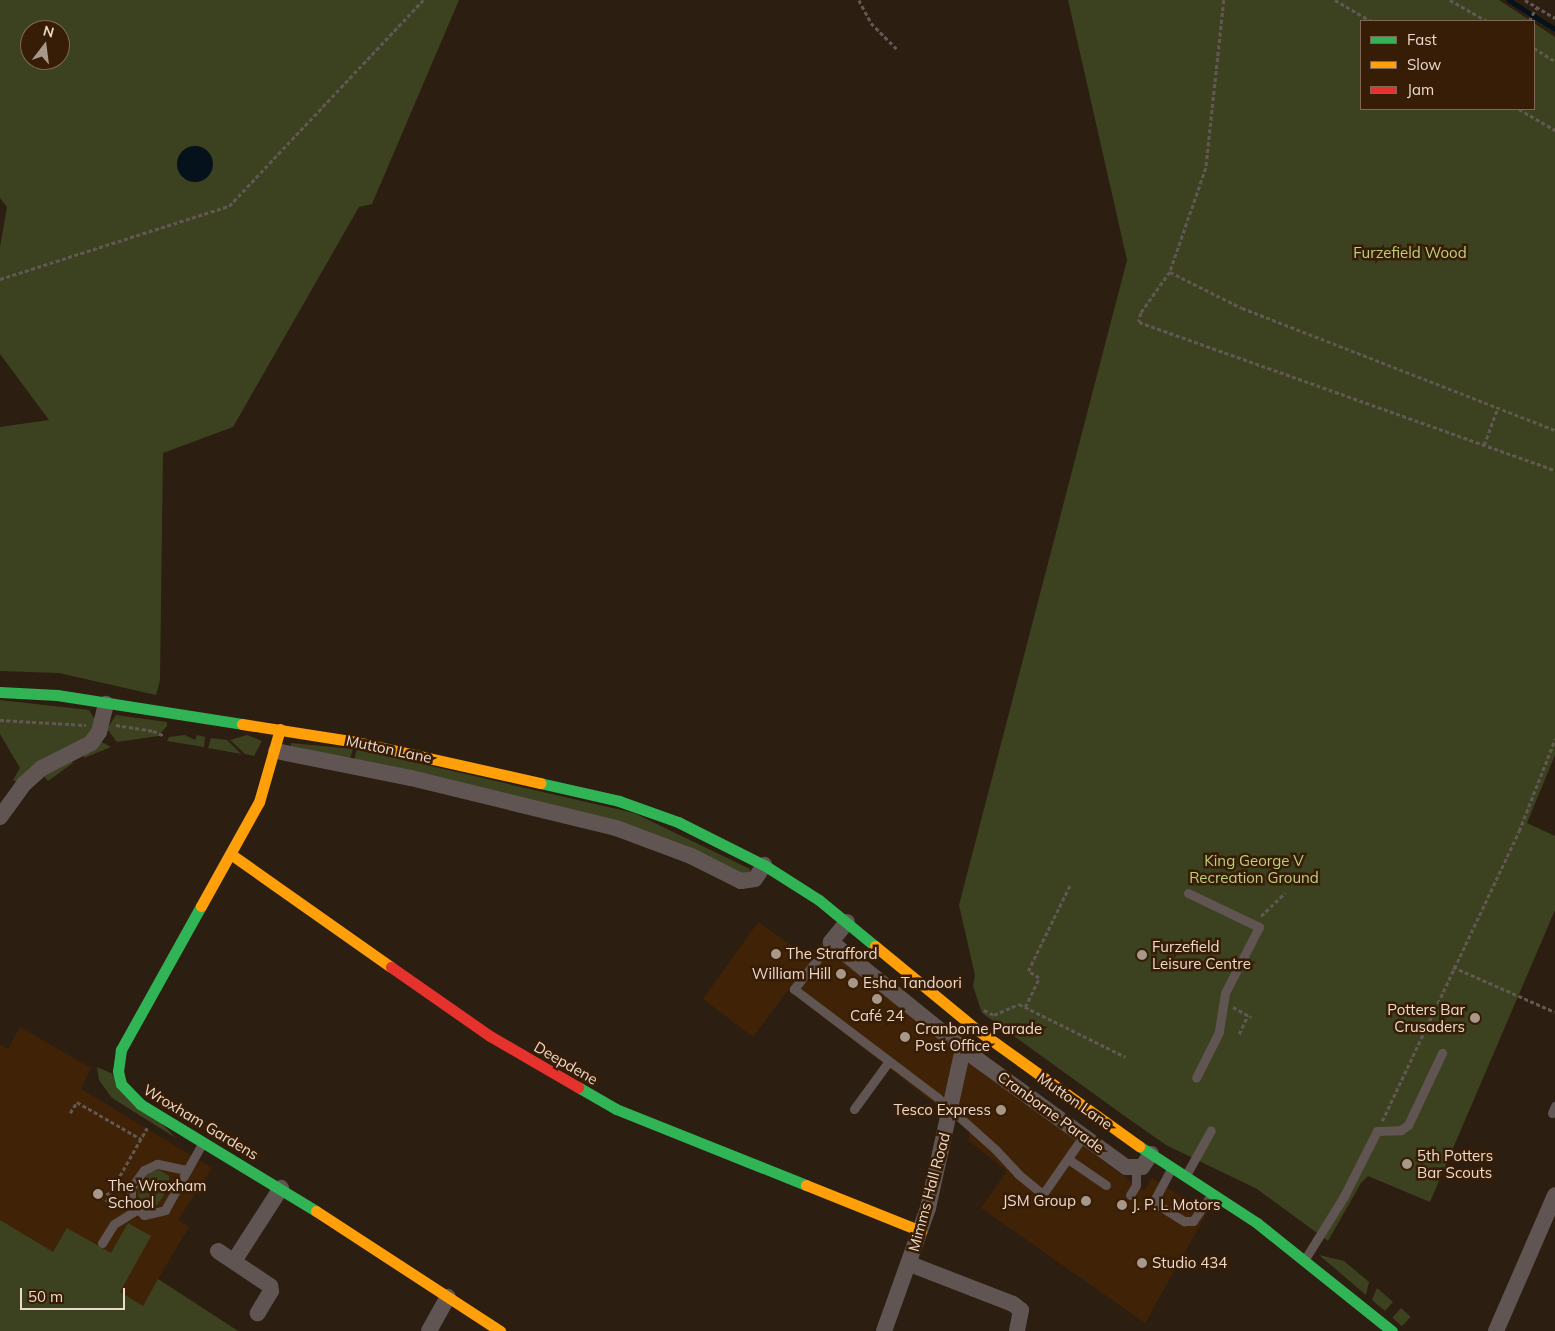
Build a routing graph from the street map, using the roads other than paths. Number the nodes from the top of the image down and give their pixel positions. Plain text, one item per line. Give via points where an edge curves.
1 (0, 692) edge
2 (106, 704) junction
3 (280, 729) junction
4 (276, 751) junction
5 (0, 817) edge
6 (232, 855) junction
7 (764, 865) junction
8 (1188, 893) dead end
9 (847, 922) junction
10 (831, 942) junction
11 (963, 1049) junction
12 (1442, 1053) dead end
13 (889, 1061) junction
14 (1196, 1078) dead end
15 (854, 1109) dead end
16 (950, 1109) junction
17 (1210, 1130) dead end
18 (1084, 1135) junction
19 (203, 1141) junction
20 (1151, 1154) junction
21 (1068, 1159) junction
22 (1172, 1167) junction
23 (1136, 1169) junction
24 (186, 1170) junction
25 (1186, 1175) junction
26 (1106, 1185) dead end
27 (280, 1188) junction
28 (1213, 1193) junction
29 (1130, 1195) dead end
30 (1555, 1195) edge
31 (135, 1212) junction
32 (921, 1231) junction
33 (102, 1243) dead end
34 (218, 1251) dead end
35 (1305, 1259) junction
36 (234, 1261) junction
37 (910, 1264) junction
38 (448, 1298) junction
39 (258, 1312) dead end
40 (429, 1331) edge
41 (500, 1331) edge
42 (884, 1331) edge
43 (1017, 1331) edge
44 (1392, 1331) edge
45 (1496, 1331) edge

1 - 2 street, Mutton Lane via 29,691
2 - 3 street, Mutton Lane
2 - 5 street via 102,723 92,743 42,768 24,784
3 - 4 street, Wroxham Gardens
3 - 7 street, Mutton Lane via 366,744 618,800 678,822
4 - 6 street, Wroxham Gardens via 260,802
4 - 7 street, Mutton Lane via 411,778 580,818 655,841 741,881 755,880
6 - 19 street, Wroxham Gardens via 124,1044 118,1060 121,1084 132,1098
6 - 32 street, Deepdene via 490,1036 616,1110
7 - 9 street, Mutton Lane
8 - 14 lane via 1259,928 1225,993 1219,1032
9 - 10 street
9 - 20 street, Mutton Lane via 968,1023
10 - 11 street, Cranborne Parade
10 - 13 lane via 794,989
11 - 16 street, Mimms Hall Road
11 - 18 street, Cranborne Parade
12 - 35 lane via 1408,1125 1401,1130 1377,1132 1344,1196
13 - 15 lane
13 - 16 lane
16 - 21 lane via 1043,1194
16 - 32 street, Mimms Hall Road
17 - 25 lane
18 - 21 lane
18 - 23 street, Cranborne Parade via 1126,1166
19 - 24 lane
19 - 27 street, Wroxham Gardens
20 - 22 street, Mutton Lane
20 - 23 street
21 - 26 lane
22 - 25 street, Mutton Lane
22 - 28 lane via 1156,1197 1158,1205 1184,1221 1193,1221
23 - 29 lane via 1136,1185
24 - 31 lane via 165,1210 144,1215
24 - 31 lane via 157,1164 144,1170 130,1188
25 - 28 street, Mutton Lane
27 - 36 street
27 - 38 street, Wroxham Gardens
28 - 35 street, Mutton Lane
30 - 45 street
31 - 33 lane via 114,1224
32 - 37 street, Mimms Hall Road
34 - 36 street
35 - 44 street, Mutton Lane
36 - 39 street via 270,1286 271,1291
37 - 42 street, Mimms Hall Road
37 - 43 street via 1013,1304 1021,1310
38 - 40 street
38 - 41 street, Wroxham Gardens

